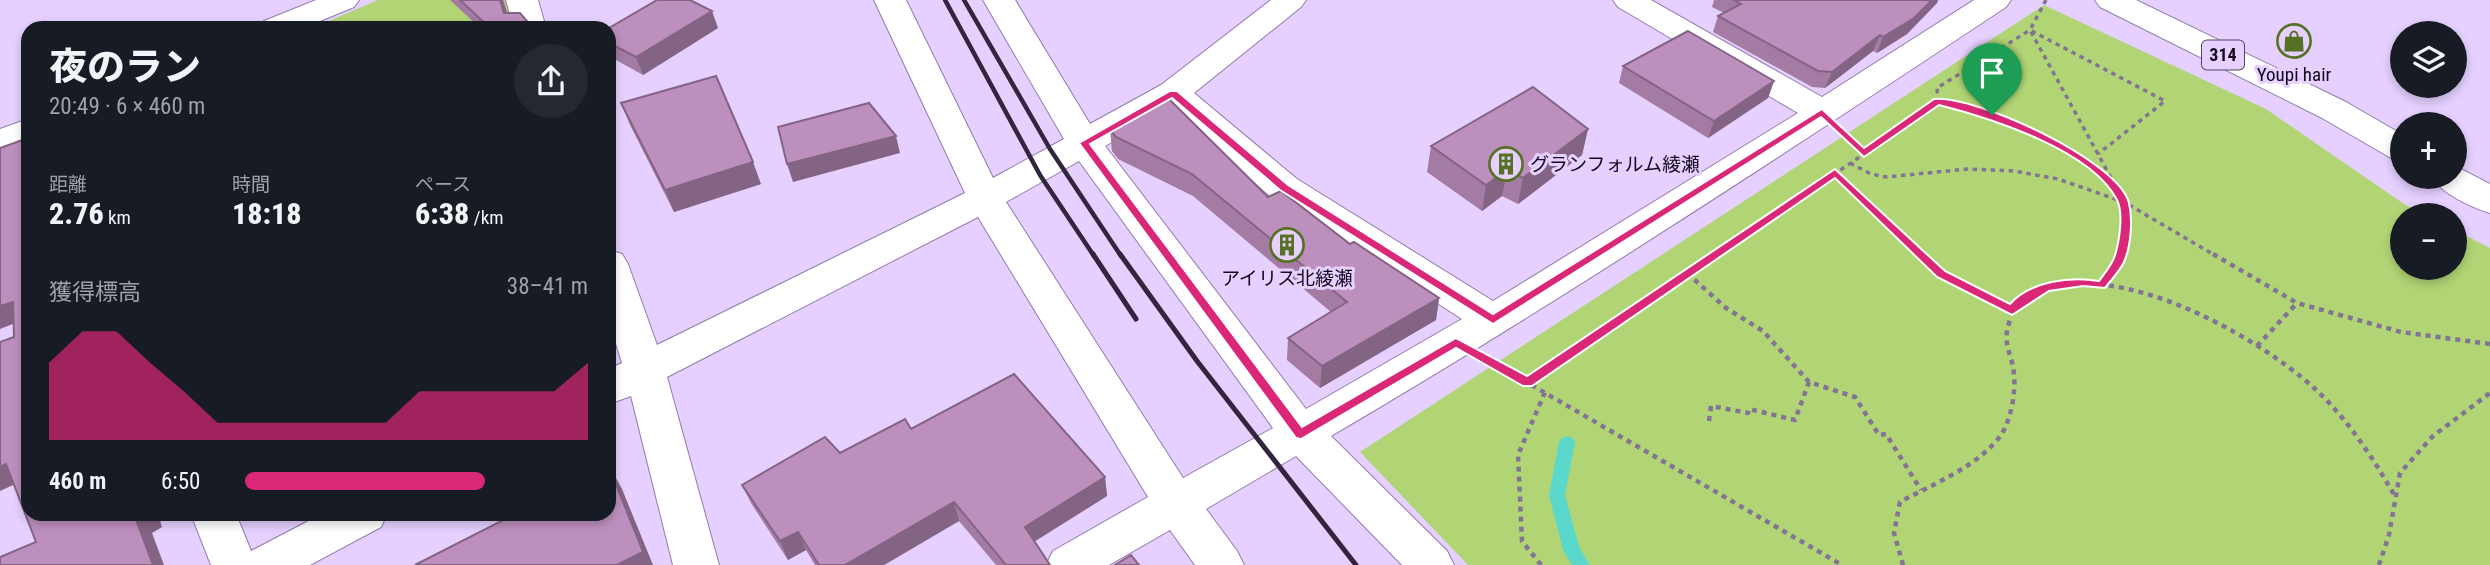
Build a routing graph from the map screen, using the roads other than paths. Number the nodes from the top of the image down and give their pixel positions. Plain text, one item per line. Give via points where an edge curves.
1 (522, 0) edge
2 (890, 0) edge
3 (999, 0) edge
4 (1290, 0) edge
5 (1629, 0) edge
6 (1995, 0) edge
7 (2112, 0) edge
8 (335, 1) edge
9 (291, 21) edge
10 (528, 21) edge
11 (1173, 93) junction
12 (2334, 110) junction
13 (1822, 112) junction
14 (21, 133) edge
15 (2390, 134) edge
16 (0, 142) edge
17 (2390, 142) edge
18 (1084, 143) junction
19 (2467, 165) edge
20 (2490, 175) edge
21 (2467, 187) edge
22 (985, 198) junction
23 (2490, 200) edge
24 (616, 309) edge
25 (1493, 320) junction
26 (627, 379) edge
27 (1301, 434) junction
28 (1175, 502) junction
29 (217, 521) edge
30 (352, 521) edge
31 (233, 565) edge
32 (267, 565) edge
33 (696, 565) edge
34 (1069, 565) edge
35 (1221, 565) edge
36 (1432, 565) edge

1 - 10 street
2 - 22 street
3 - 18 street
4 - 11 street
5 - 13 street
6 - 13 street
7 - 12 street, 314
8 - 9 street
11 - 18 street
11 - 25 street via 1284,188
12 - 15 street, 314
12 - 17 street, 314
13 - 25 street
14 - 16 street
18 - 22 street
18 - 27 street
19 - 20 street
21 - 23 street
22 - 26 street
22 - 28 street
24 - 26 street
25 - 27 street
26 - 33 street
27 - 28 street
27 - 36 street
28 - 34 street
28 - 35 street
29 - 31 street
30 - 32 street

